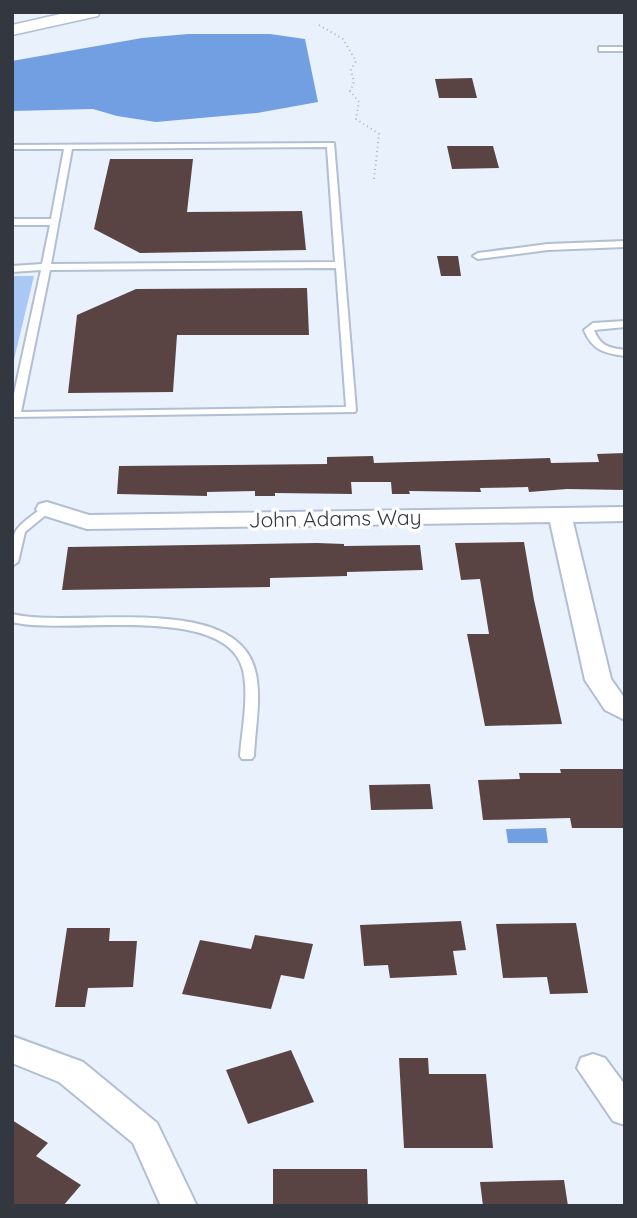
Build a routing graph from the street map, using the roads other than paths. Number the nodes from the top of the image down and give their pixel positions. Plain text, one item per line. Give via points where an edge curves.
1 (92, 12) edge
2 (12, 30) edge
3 (602, 49) dead end
4 (625, 49) edge
5 (69, 146) junction
6 (12, 147) edge
7 (12, 222) edge
8 (55, 222) junction
9 (625, 244) edge
10 (478, 256) dead end
11 (340, 265) junction
12 (46, 267) junction
13 (12, 269) edge
14 (625, 324) edge
15 (625, 353) edge
16 (47, 509) joint
17 (625, 514) edge
18 (560, 515) junction
19 (12, 562) edge
20 (12, 618) edge
21 (625, 711) edge
22 (247, 756) dead end
23 (12, 1049) edge
24 (593, 1068) dead end
25 (625, 1111) edge
26 (179, 1206) edge

1 - 2 street
3 - 4 lane
5 - 6 lane
5 - 8 lane
5 - 11 lane via 331,145
7 - 8 lane
8 - 12 lane
9 - 10 lane
11 - 12 lane
11 - 12 lane via 351,410 15,415
12 - 13 lane
14 - 15 lane via 589,330 594,345
16 - 18 street, John Adams Way via 87,522
16 - 19 lane via 20,531
17 - 18 street, John Adams Way
18 - 21 street via 598,680 614,704
20 - 22 lane via 174,625 228,639 240,650 250,672
23 - 26 street via 71,1072 145,1133
24 - 25 street

